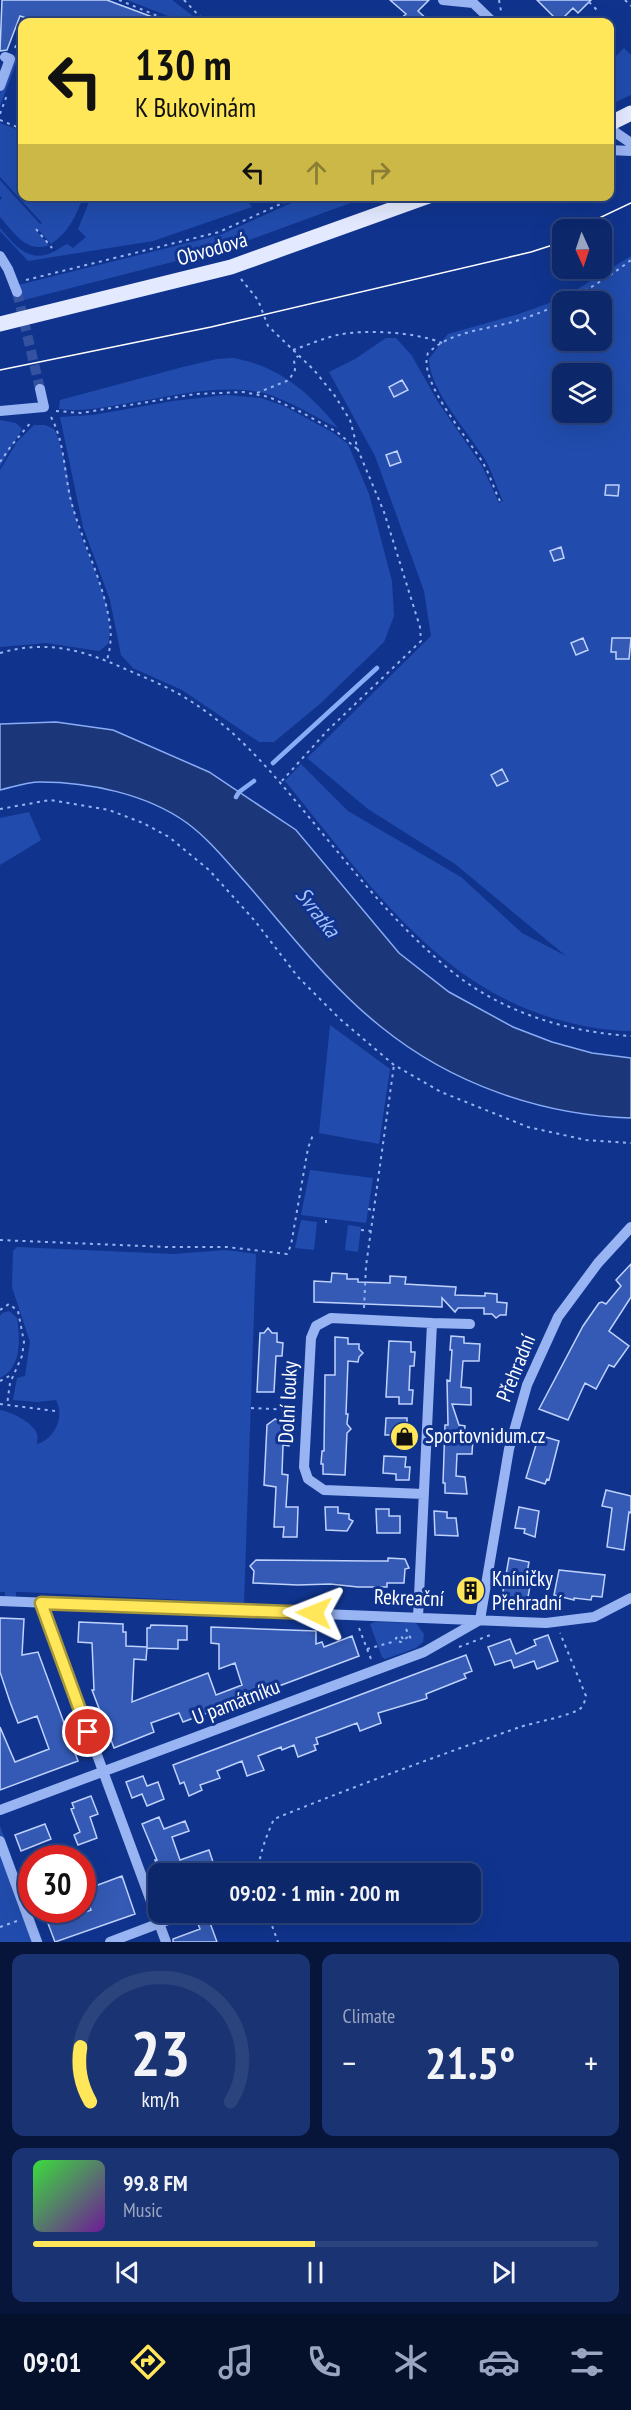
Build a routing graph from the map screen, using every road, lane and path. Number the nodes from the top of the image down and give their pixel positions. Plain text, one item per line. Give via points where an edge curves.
1 (119, 0) edge
2 (184, 0) edge
3 (443, 0) edge
4 (625, 0) edge
5 (472, 2) edge
6 (589, 2) dead end
7 (631, 6) edge
8 (597, 10) dead end
9 (162, 18) edge
10 (201, 18) edge
11 (489, 18) edge
12 (4, 57) dead end
13 (0, 86) edge
14 (631, 113) edge
15 (0, 120) edge
16 (614, 123) edge
17 (18, 127) edge
18 (614, 130) edge
19 (631, 143) edge
20 (614, 150) edge
21 (631, 151) edge
22 (287, 201) edge
23 (415, 201) edge
24 (36, 228) dead end
25 (52, 248) dead end
26 (0, 256) edge
27 (631, 260) edge
28 (231, 267) junction
29 (15, 287) joint
30 (0, 324) edge
31 (442, 343) junction
32 (292, 350) junction
33 (298, 356) junction
34 (40, 389) tunnel mouth
35 (255, 394) junction
36 (44, 407) junction
37 (0, 411) edge
38 (358, 450) junction
39 (0, 462) edge
40 (500, 501) dead end
41 (0, 653) edge
42 (107, 661) junction
43 (280, 783) junction
44 (0, 809) edge
45 (631, 1036) edge
46 (394, 1065) junction
47 (313, 1135) dead end
48 (631, 1143) edge
49 (368, 1209) dead end
50 (374, 1209) junction
51 (326, 1218) dead end
52 (326, 1223) dead end
53 (631, 1227) edge
54 (361, 1230) dead end
55 (371, 1231) junction
56 (0, 1240) edge
57 (0, 1310) edge
58 (364, 1320) junction
59 (432, 1323) junction
60 (470, 1323) dead end
61 (16, 1372) junction
62 (0, 1381) edge
63 (0, 1404) edge
64 (7, 1405) junction
65 (251, 1408) dead end
66 (307, 1410) junction
67 (55, 1411) dead end
68 (424, 1494) junction
69 (631, 1598) edge
70 (0, 1601) edge
71 (41, 1603) junction
72 (354, 1615) junction
73 (418, 1617) junction
74 (480, 1620) junction
75 (555, 1622) junction
76 (495, 1634) dead end
77 (409, 1636) dead end
78 (367, 1649) junction
79 (452, 1650) dead end
80 (375, 1671) junction
81 (104, 1772) junction
82 (0, 1810) edge
83 (0, 1841) edge
84 (259, 1863) edge
85 (148, 1893) edge
86 (159, 1923) joint
87 (271, 1923) edge
88 (37, 1942) edge
89 (110, 1942) edge
90 (166, 1942) edge
91 (278, 1942) edge

1 - 9 path
2 - 10 path
3 - 5 street
4 - 7 path
5 - 11 street
6 - 8 path
12 - 13 street via 10,59
14 - 16 main road
15 - 17 path
18 - 19 street
20 - 21 street
22 - 29 path via 219,232
23 - 28 main road, Obvodová
24 - 25 path
26 - 29 street
27 - 31 path via 596,286 536,314
28 - 30 main road, Obvodová
28 - 32 path via 258,300 268,326
31 - 32 path via 414,336 369,333 337,335
31 - 40 path via 428,353 427,372 485,465
32 - 33 path
33 - 35 path via 289,380
33 - 38 path via 335,396 350,420
34 - 36 street
35 - 36 path via 196,394 81,413
35 - 38 path via 310,417 343,436
36 - 37 street
36 - 39 path
36 - 42 path via 57,428 70,498 105,601 111,636
38 - 43 path via 405,575 421,641 328,730
41 - 42 path via 49,645
42 - 43 path via 193,702 230,731
43 - 45 path via 397,921 450,970 493,998 534,1017 582,1031
44 - 46 path via 50,800 109,810 168,837 209,870 298,977
46 - 48 path via 441,1092 528,1127 586,1140
46 - 50 path
47 - 56 path via 286,1254 227,1247
49 - 50 path
50 - 55 path
51 - 52 path
53 - 74 street, Přehradní via 558,1317 526,1385 509,1449
54 - 55 path
55 - 58 path
57 - 61 path via 9,1304 18,1311 24,1342
58 - 59 street, Dolní louky
58 - 66 street, Dolní louky via 331,1318 316,1326 311,1338
59 - 60 street, Dolní louky
59 - 68 street
61 - 62 path
61 - 64 path
63 - 64 path
64 - 67 path
65 - 66 path
66 - 68 street, Dolní louky via 304,1467 308,1479 324,1490
68 - 73 street
69 - 75 street, Rekreační via 594,1617
70 - 71 street, Rekreační
71 - 72 street, Rekreační
71 - 81 street
72 - 73 street, Rekreační
72 - 78 path
73 - 74 street, Rekreační
74 - 75 street, Rekreační
74 - 80 street, U památníku via 423,1652
75 - 84 path via 586,1696 581,1708 351,1787 274,1819
76 - 79 path
77 - 78 path via 398,1636 396,1641
78 - 80 path
80 - 81 street, U památníku
81 - 82 street, U památníku
81 - 85 street
83 - 88 street
86 - 89 street
86 - 90 street
87 - 91 path

